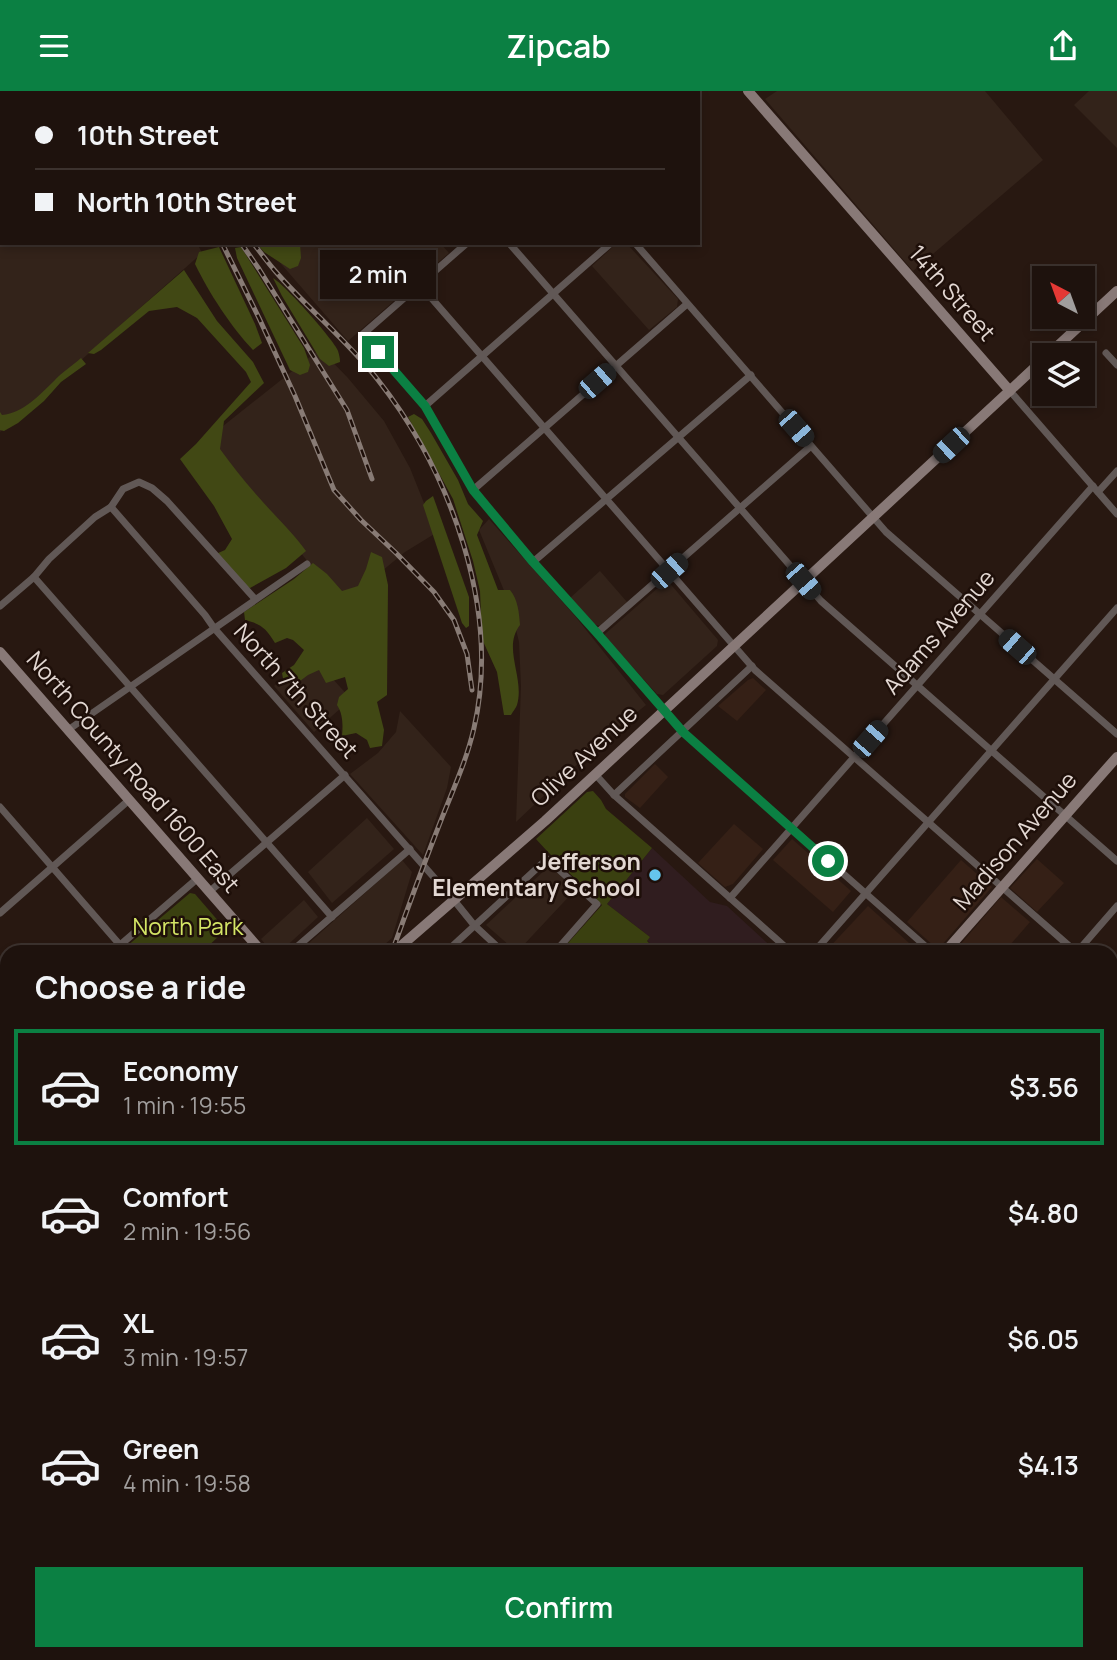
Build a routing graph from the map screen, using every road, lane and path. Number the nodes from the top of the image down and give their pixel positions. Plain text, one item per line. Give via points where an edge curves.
1 (752, 95) edge
2 (465, 245) edge
3 (511, 245) edge
4 (609, 245) edge
5 (637, 245) edge
6 (419, 285) junction
7 (1117, 291) edge
8 (553, 294) junction
9 (687, 304) junction
10 (1061, 343) edge
11 (1106, 353) dead end
12 (482, 356) junction
13 (615, 365) junction
14 (1117, 365) edge
15 (1032, 370) edge
16 (751, 375) junction
17 (1010, 391) junction
18 (425, 406) junction
19 (544, 428) junction
20 (678, 437) junction
21 (811, 446) junction
22 (1117, 471) edge
23 (1095, 489) junction
24 (473, 490) junction
25 (606, 499) junction
26 (111, 507) junction
27 (740, 508) junction
28 (1117, 514) edge
29 (873, 517) junction
30 (533, 562) junction
31 (307, 564) dead end
32 (669, 571) junction
33 (34, 577) junction
34 (803, 581) junction
35 (255, 599) junction
36 (0, 606) edge
37 (1117, 608) edge
38 (980, 614) junction
39 (214, 628) junction
40 (597, 633) junction
41 (733, 645) junction
42 (0, 652) edge
43 (752, 666) junction
44 (1054, 679) junction
45 (917, 686) junction
46 (130, 687) junction
47 (664, 709) junction
48 (68, 730) junction
49 (683, 732) junction
50 (1117, 734) edge
51 (991, 751) junction
52 (854, 757) junction
53 (1117, 757) edge
54 (595, 774) junction
55 (345, 775) junction
56 (614, 796) junction
57 (129, 800) junction
58 (0, 807) edge
59 (1065, 816) junction
60 (928, 822) junction
61 (792, 828) junction
62 (267, 842) junction
63 (410, 849) junction
64 (1117, 861) edge
65 (52, 867) junction
66 (198, 878) junction
67 (1003, 887) junction
68 (209, 892) junction
69 (866, 893) junction
70 (730, 898) junction
71 (453, 899) junction
72 (1117, 906) edge
73 (0, 912) edge
74 (332, 917) junction
75 (474, 925) junction
76 (120, 945) joint
77 (256, 945) edge
78 (299, 945) edge
79 (402, 945) edge
80 (453, 945) edge
81 (495, 945) edge
82 (561, 945) edge
83 (783, 945) edge
84 (820, 945) edge
85 (924, 945) edge
86 (951, 945) edge
87 (1069, 945) edge
88 (1083, 945) edge

1 - 17 main road, 14th Street
2 - 6 street
3 - 8 street
4 - 8 street
5 - 9 street
6 - 12 street
6 - 18 street via 363,334
7 - 10 main road, Olive Avenue
8 - 12 street
8 - 13 street
9 - 13 street
9 - 16 street
11 - 14 street
12 - 18 street
12 - 19 street
13 - 19 street
13 - 20 street
15 - 17 main road, Olive Avenue
16 - 20 street
16 - 21 street
17 - 23 street, 14th Street
17 - 29 main road, Olive Avenue
18 - 24 street
19 - 24 street
19 - 25 street
20 - 25 street
20 - 27 street
21 - 27 street
21 - 29 street
22 - 23 street, Adams Avenue
23 - 28 street, 14th Street
23 - 38 street, Adams Avenue
24 - 30 street
25 - 30 street
25 - 32 street
26 - 33 street via 48,559
26 - 35 street via 123,489 139,482 152,488
26 - 39 street, North 7th Street
27 - 32 street
27 - 34 street
29 - 34 main road, Olive Avenue
29 - 38 street
30 - 40 street
31 - 35 street
32 - 40 street
32 - 41 street
33 - 36 street
33 - 46 street
34 - 41 main road, Olive Avenue
34 - 45 street
35 - 39 street
37 - 44 street
38 - 44 street
38 - 45 street, Adams Avenue
39 - 46 street
39 - 55 street, North 7th Street
40 - 47 street
41 - 43 street
41 - 47 main road, Olive Avenue
42 - 48 main road, North County Road 1600 East
43 - 49 street
43 - 52 street
44 - 50 street
44 - 51 street
45 - 51 street
45 - 52 street, Adams Avenue
46 - 48 street
46 - 62 street
47 - 49 street
47 - 54 main road, Olive Avenue
48 - 57 main road, North County Road 1600 East
49 - 56 street
49 - 61 street
51 - 59 street
51 - 60 street
52 - 60 street
52 - 61 street, Adams Avenue
53 - 59 main road, Madison Avenue
54 - 56 street
54 - 71 main road, Olive Avenue
55 - 62 street
55 - 63 street, North 7th Street
56 - 70 street
57 - 65 street
57 - 66 main road, North County Road 1600 East
58 - 65 street
59 - 64 street
59 - 67 main road, Madison Avenue
60 - 67 street
60 - 69 street
61 - 69 street
61 - 70 street, Adams Avenue
62 - 68 street
62 - 74 street
63 - 71 street, North 7th Street
63 - 74 street
65 - 73 street
65 - 76 street
66 - 68 main road, North County Road 1600 East
66 - 76 street
67 - 86 main road, Madison Avenue
67 - 87 street
68 - 77 main road, North County Road 1600 East
69 - 84 street
69 - 85 street
70 - 83 street
71 - 75 street, North 7th Street
71 - 79 main road, Olive Avenue
72 - 88 street
74 - 78 street
75 - 80 street
75 - 81 street, North 7th Street
75 - 82 street via 547,859 597,904

